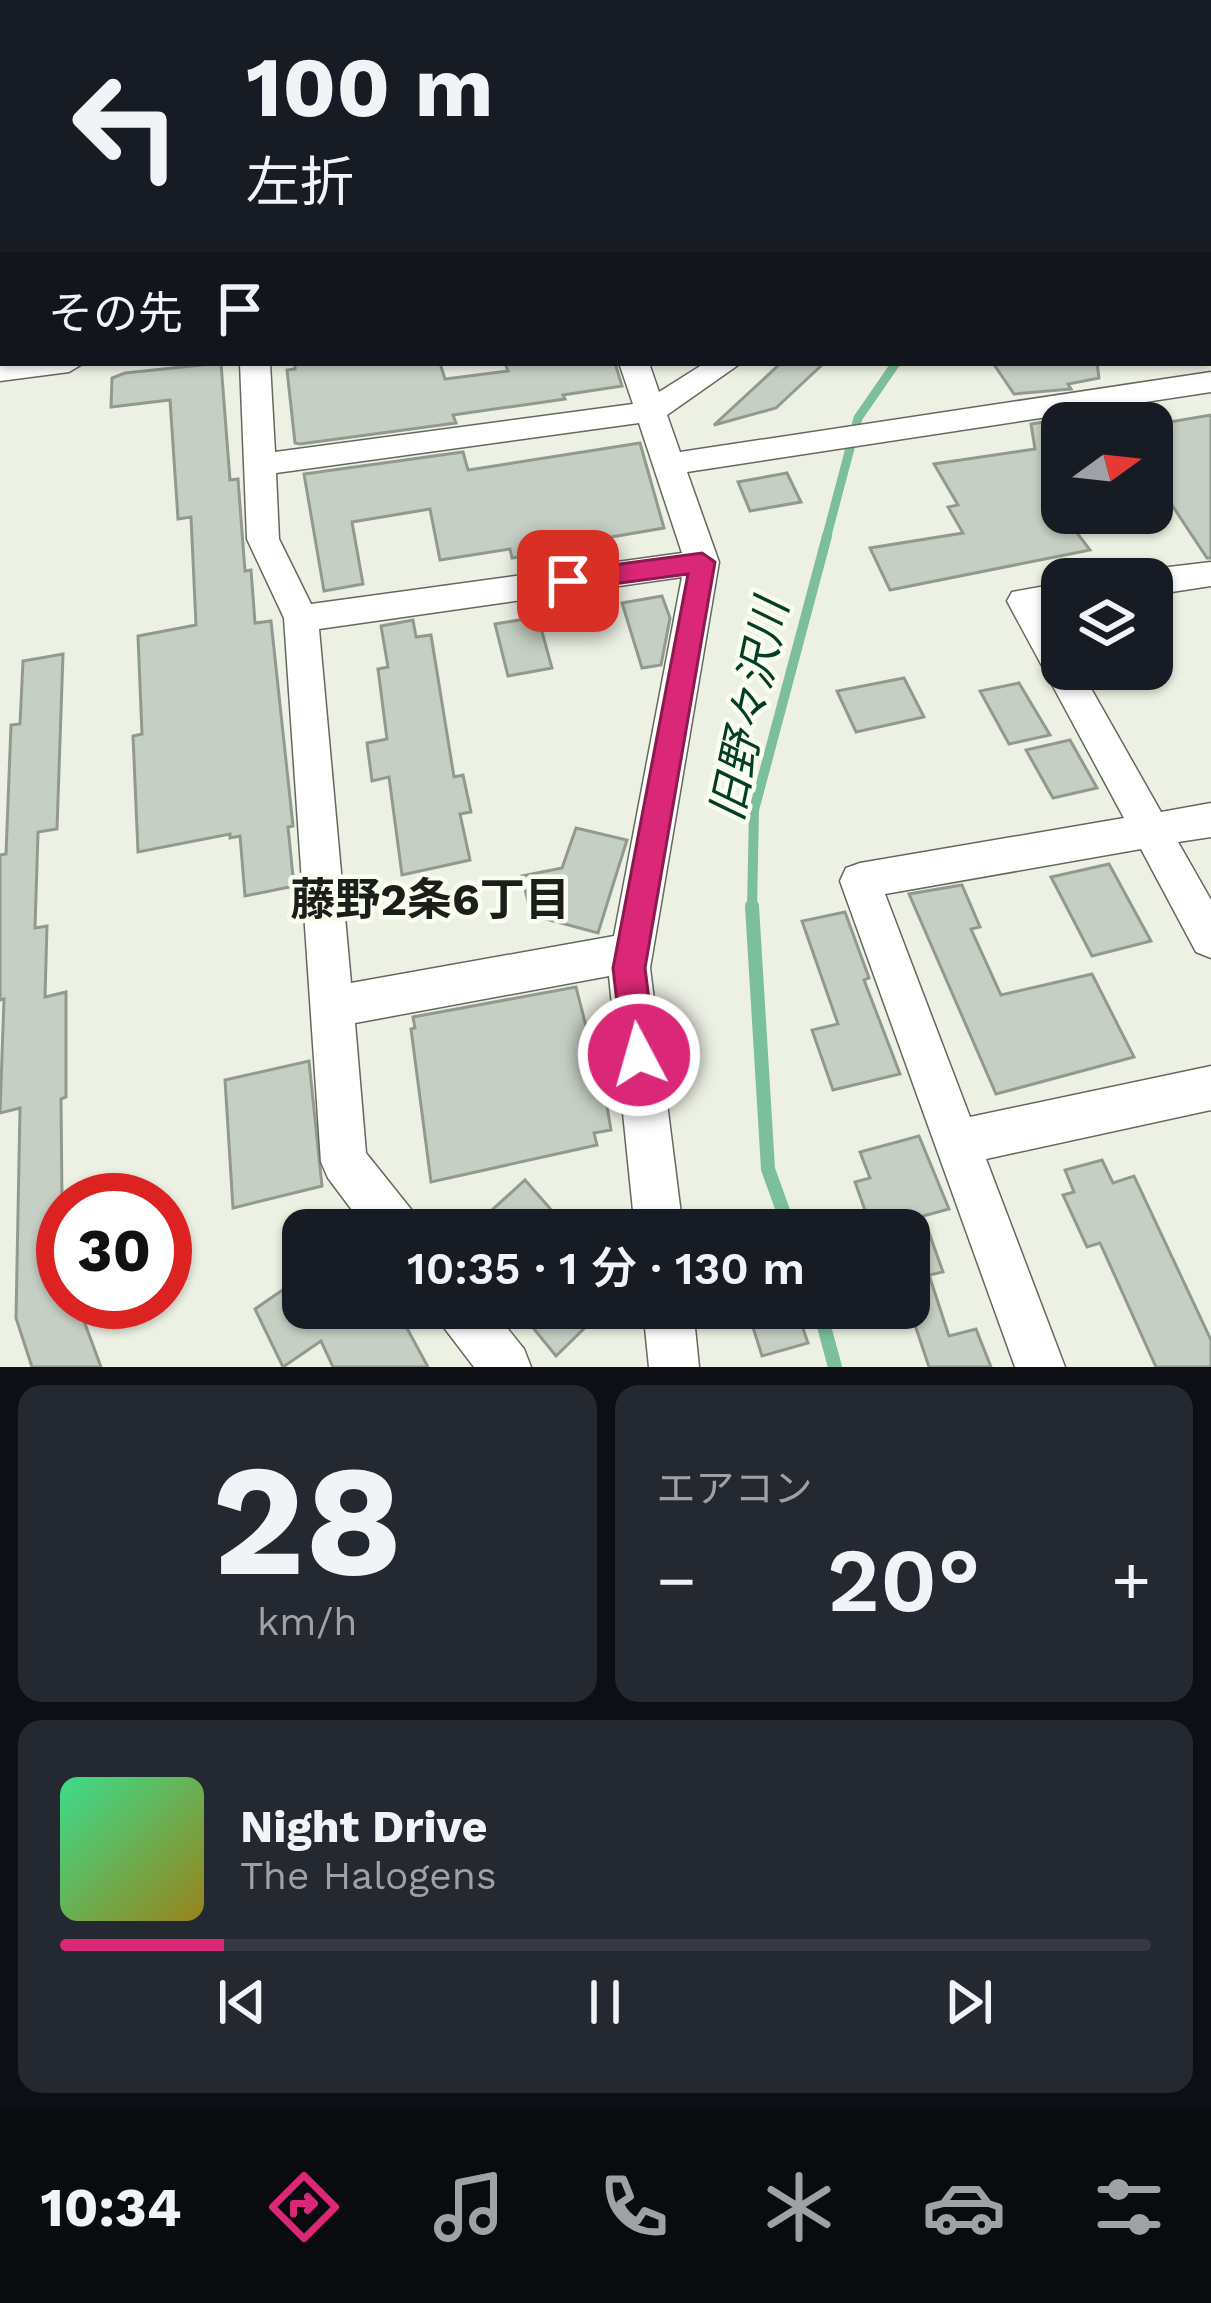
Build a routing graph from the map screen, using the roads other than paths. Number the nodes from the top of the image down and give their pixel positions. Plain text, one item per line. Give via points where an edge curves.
1 (46, 366) edge
2 (255, 366) edge
3 (635, 366) edge
4 (721, 366) edge
5 (0, 372) edge
6 (1211, 382) edge
7 (651, 411) junction
8 (669, 464) junction
9 (259, 465) junction
10 (702, 562) junction
11 (1211, 574) edge
12 (1173, 579) edge
13 (1041, 599) edge
14 (301, 618) junction
15 (1041, 633) edge
16 (1073, 690) edge
17 (1211, 820) edge
18 (1150, 830) junction
19 (1211, 939) edge
20 (633, 952) junction
21 (332, 1007) junction
22 (1211, 1088) edge
23 (956, 1143) junction
24 (381, 1209) edge
25 (657, 1209) edge
26 (476, 1329) edge
27 (670, 1329) edge
28 (506, 1367) edge
29 (674, 1367) edge
30 (1040, 1367) edge

1 - 5 street
2 - 9 street
3 - 7 street
4 - 7 street
6 - 8 street
7 - 8 street
7 - 9 street
8 - 10 street
9 - 14 street via 263,539
10 - 14 street
10 - 20 street
11 - 12 street
13 - 15 street via 1024,602
14 - 21 street
16 - 18 street
17 - 18 street
18 - 19 street
18 - 23 street via 860,881
20 - 21 street
20 - 25 street
21 - 24 street via 344,1162
22 - 23 street
23 - 30 street
26 - 28 street
27 - 29 street

